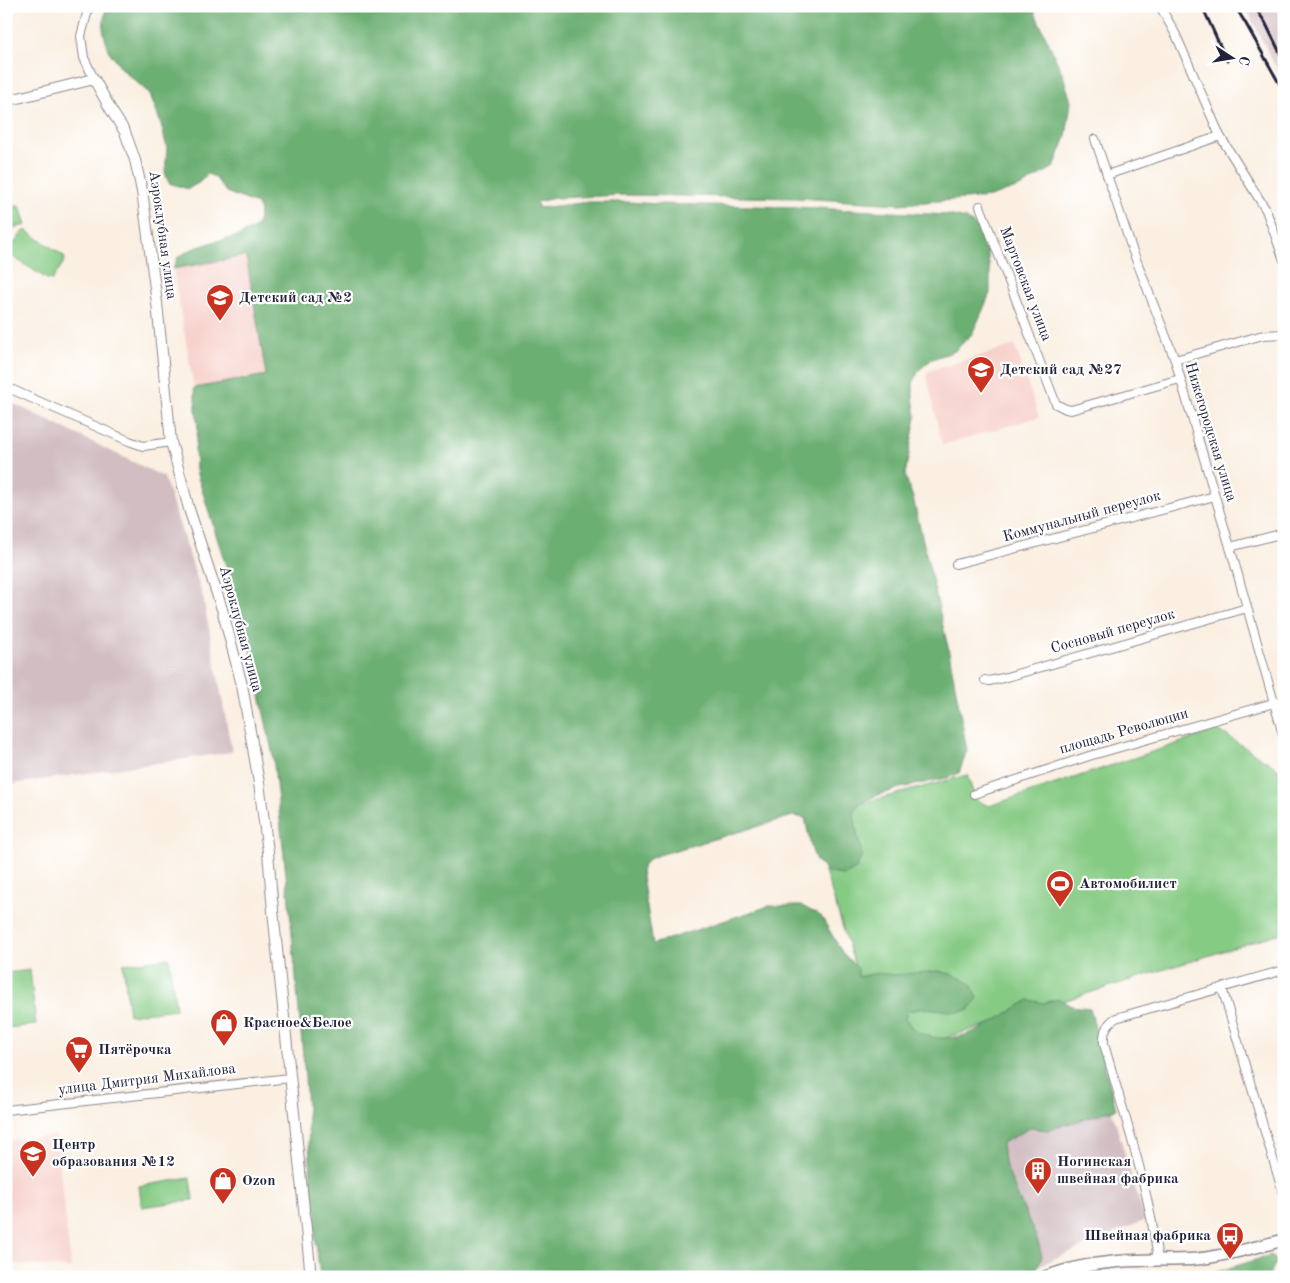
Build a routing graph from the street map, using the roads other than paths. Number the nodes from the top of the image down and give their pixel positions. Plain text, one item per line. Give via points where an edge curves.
1 (89, 6) edge
2 (1160, 6) edge
3 (94, 79) junction
4 (6, 101) edge
5 (1220, 136) junction
6 (1095, 139) dead end
7 (1107, 176) junction
8 (980, 206) dead end
9 (1284, 260) edge
10 (1284, 334) edge
11 (1175, 360) junction
12 (1180, 379) junction
13 (6, 387) edge
14 (170, 442) junction
15 (1215, 496) junction
16 (1284, 533) edge
17 (1230, 547) junction
18 (956, 564) dead end
19 (1247, 608) junction
20 (985, 680) dead end
21 (1284, 700) edge
22 (1274, 703) junction
23 (1284, 738) edge
24 (974, 794) dead end
25 (1284, 970) edge
26 (1222, 988) junction
27 (290, 1078) junction
28 (6, 1110) edge
29 (1284, 1196) edge
30 (1284, 1240) edge
31 (1158, 1261) junction
32 (311, 1277) edge
33 (1045, 1277) edge

1 - 3 street, Аэроклубная улица via 81,36 84,58
2 - 5 street
3 - 4 street
3 - 14 street, Аэроклубная улица via 125,132 142,192 157,303
5 - 7 street
5 - 9 street via 1266,210
6 - 7 street, Нижегородская улица
7 - 11 street, Нижегородская улица
8 - 12 street, Мартовская улица via 1056,404 1071,410
10 - 11 street via 1263,335
11 - 12 street, Нижегородская улица
12 - 15 street, Нижегородская улица
13 - 14 street via 129,441 144,446
14 - 27 street, Аэроклубная улица via 242,685 261,793
15 - 17 street, Нижегородская улица
15 - 18 street, Коммунальный переулок
16 - 17 street
17 - 19 street, Нижегородская улица
19 - 20 street, Сосновый переулок via 1003,678
19 - 22 street, Нижегородская улица
21 - 22 street, площадь Революции
22 - 23 street, Нижегородская улица
22 - 24 street, площадь Революции via 1089,756
25 - 26 street
26 - 29 street
26 - 31 street via 1116,1018 1110,1022 1104,1036 1147,1195
27 - 28 street, улица Дмитрия Михайлова
27 - 32 street, Аэроклубная улица
30 - 31 main road via 1223,1255
31 - 33 main road via 1098,1264

